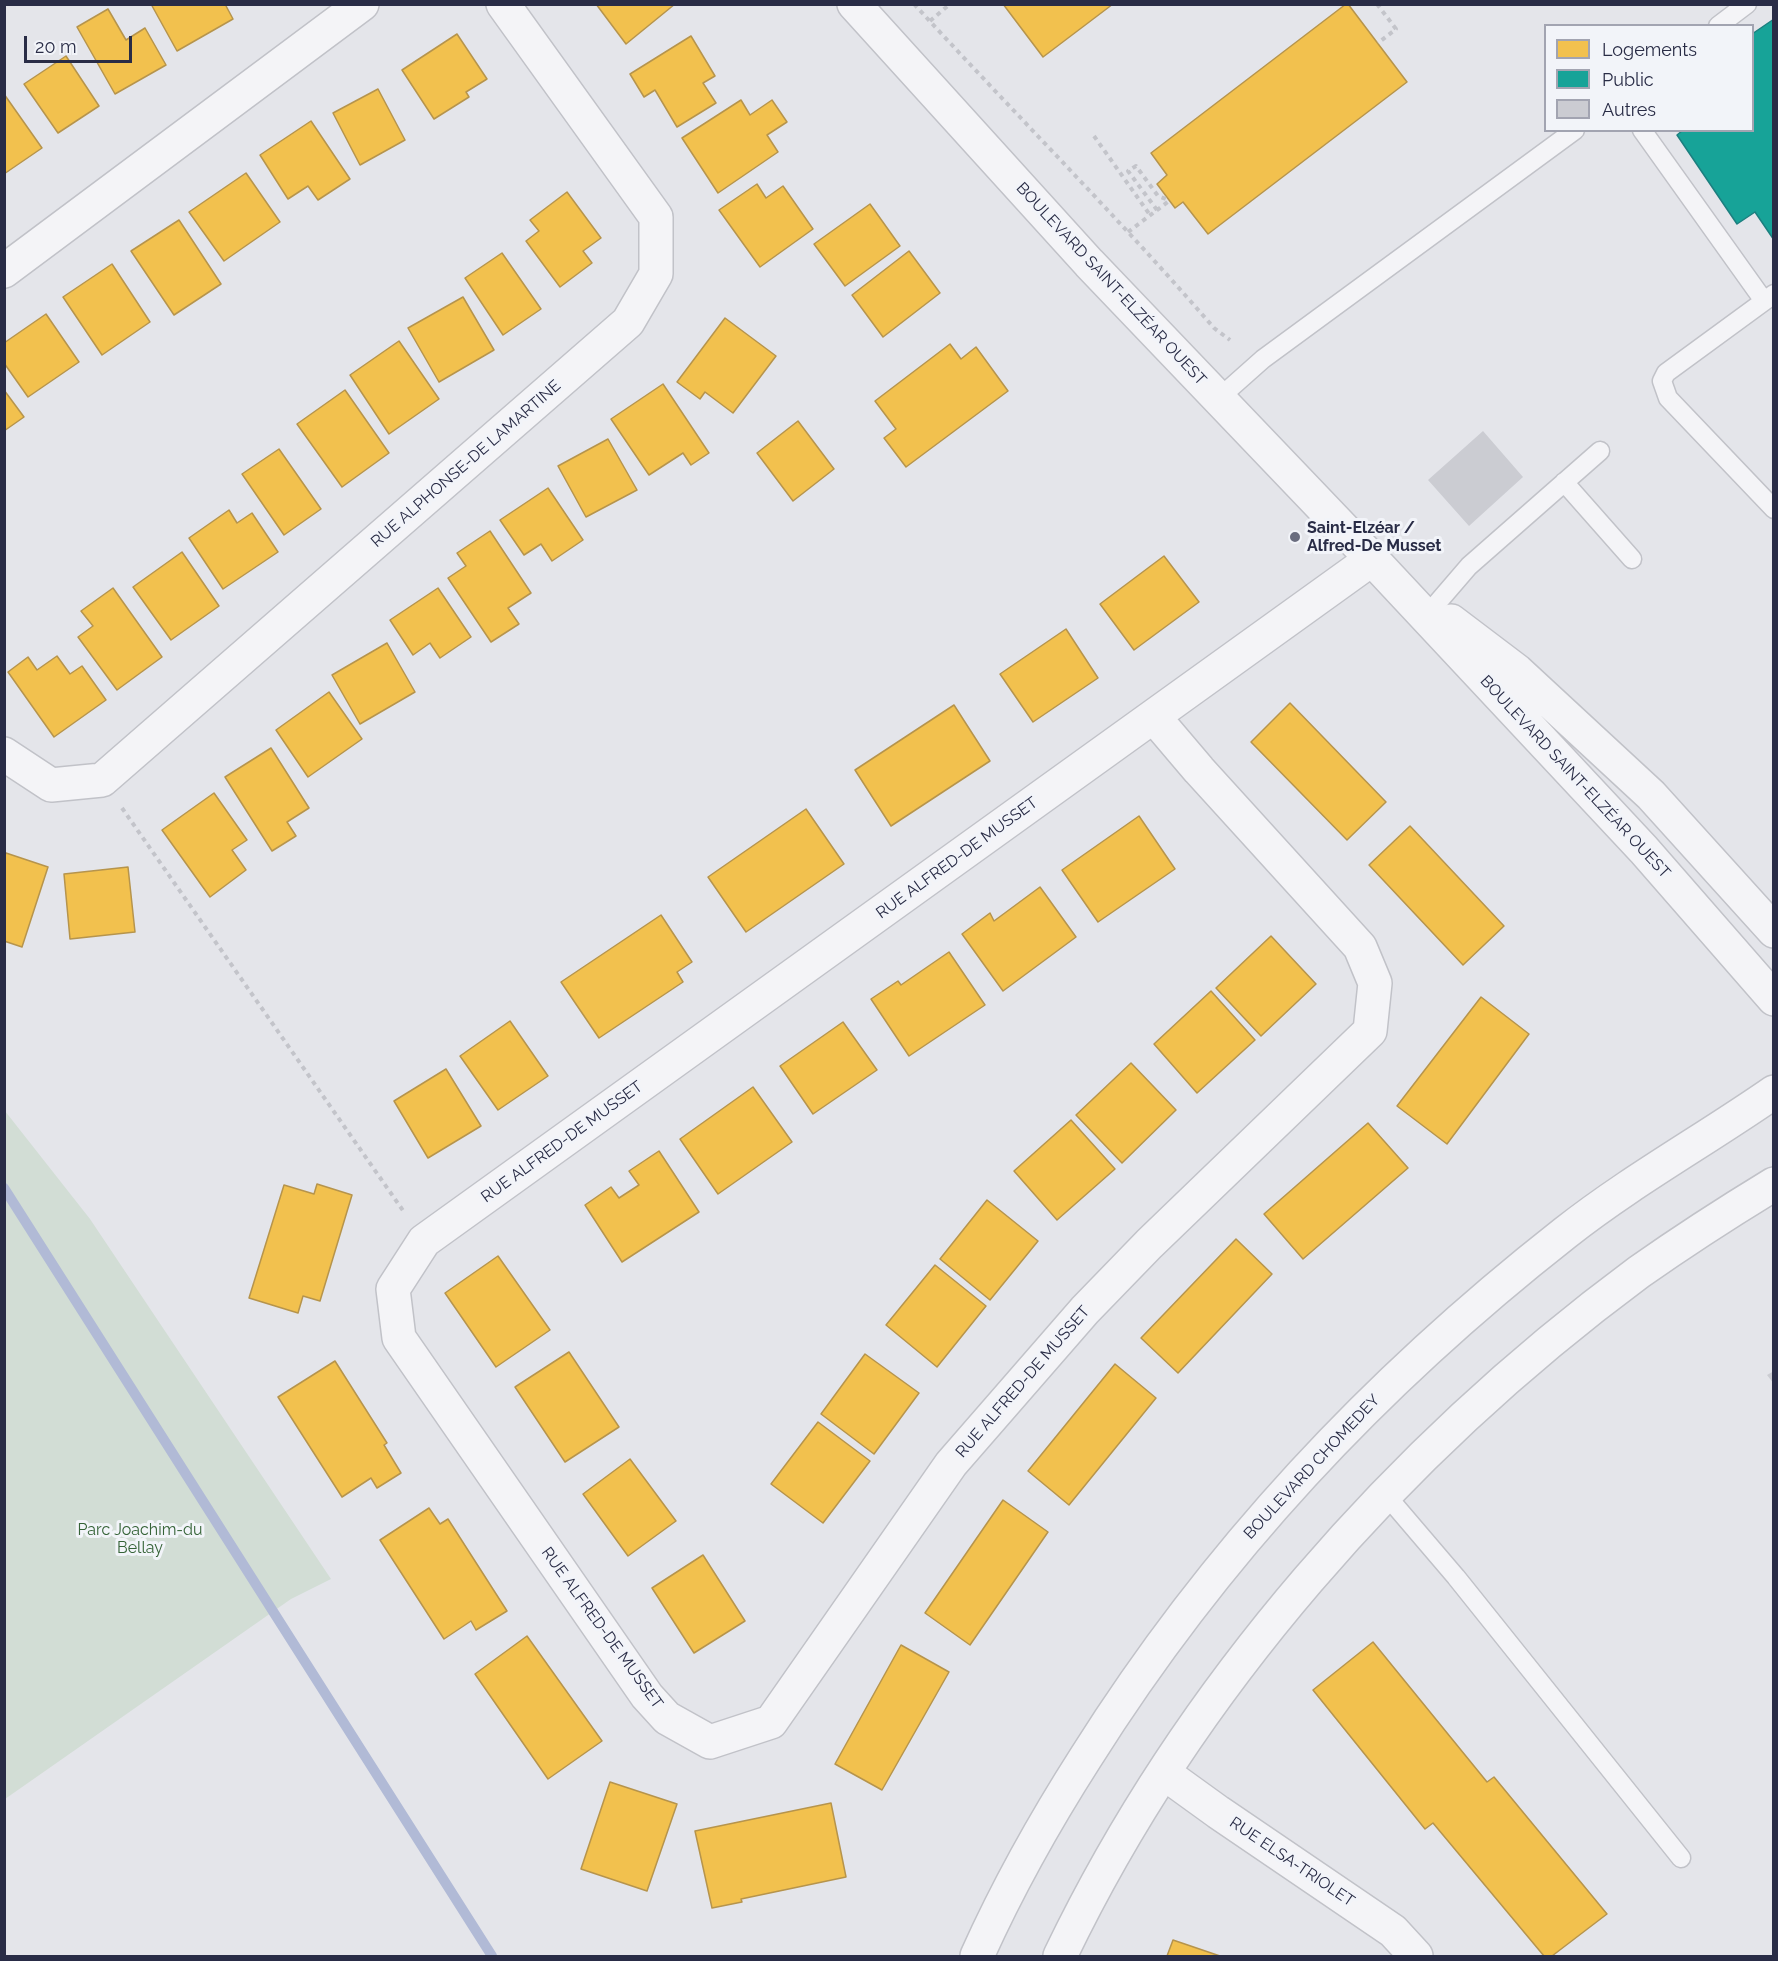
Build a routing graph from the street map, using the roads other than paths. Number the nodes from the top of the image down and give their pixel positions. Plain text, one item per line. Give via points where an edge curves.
1 (362, 4) edge
2 (503, 4) edge
3 (854, 4) edge
4 (1747, 4) edge
5 (1721, 24) edge
6 (1572, 132) edge
7 (1644, 132) edge
8 (4, 271) edge
9 (1768, 298) edge
10 (1218, 399) junction
11 (1600, 451) dead end
12 (1564, 483) junction
13 (1773, 509) edge
14 (1372, 559) junction
15 (1632, 559) dead end
16 (1430, 612) junction
17 (1154, 717) junction
18 (4, 754) edge
19 (1773, 931) edge
20 (1773, 999) edge
21 (1773, 1092) edge
22 (1773, 1184) edge
23 (1386, 1495) junction
24 (1164, 1773) junction
25 (1681, 1858) dead end
26 (977, 1956) edge
27 (1060, 1956) edge
28 (1416, 1956) edge

1 - 8 street
2 - 18 street, RUE ALPHONSE-DE LAMARTINE via 656,217 656,274 628,322 102,780 51,785
3 - 10 street, BOULEVARD SAINT-ELZÉAR OUEST
4 - 5 lane
6 - 10 lane via 1263,359
7 - 9 lane
9 - 13 lane via 1666,373 1662,381 1668,398
10 - 14 street, BOULEVARD SAINT-ELZÉAR OUEST
11 - 12 lane
12 - 15 lane
12 - 16 lane via 1469,566
14 - 16 street, BOULEVARD SAINT-ELZÉAR OUEST
14 - 17 street, RUE ALFRED-DE MUSSET
16 - 19 street, BOULEVARD SAINT-ELZÉAR OUEST via 1517,671 1651,795
16 - 20 street, BOULEVARD SAINT-ELZÉAR OUEST
17 - 17 street, RUE ALFRED-DE MUSSET via 424,1241 393,1289 399,1338 647,1696 667,1718 710,1742 771,1722 959,1455 1085,1310 1370,1031 1375,983 1360,947
21 - 26 street, BOULEVARD CHOMEDEY via 1566,1232 1417,1358 1304,1471 1233,1552 1134,1683 1048,1817
22 - 23 street via 1642,1271 1551,1341
23 - 24 street via 1327,1558 1257,1644
23 - 25 lane
24 - 27 street via 1106,1868
24 - 28 street, RUE ELSA-TRIOLET via 1393,1931

